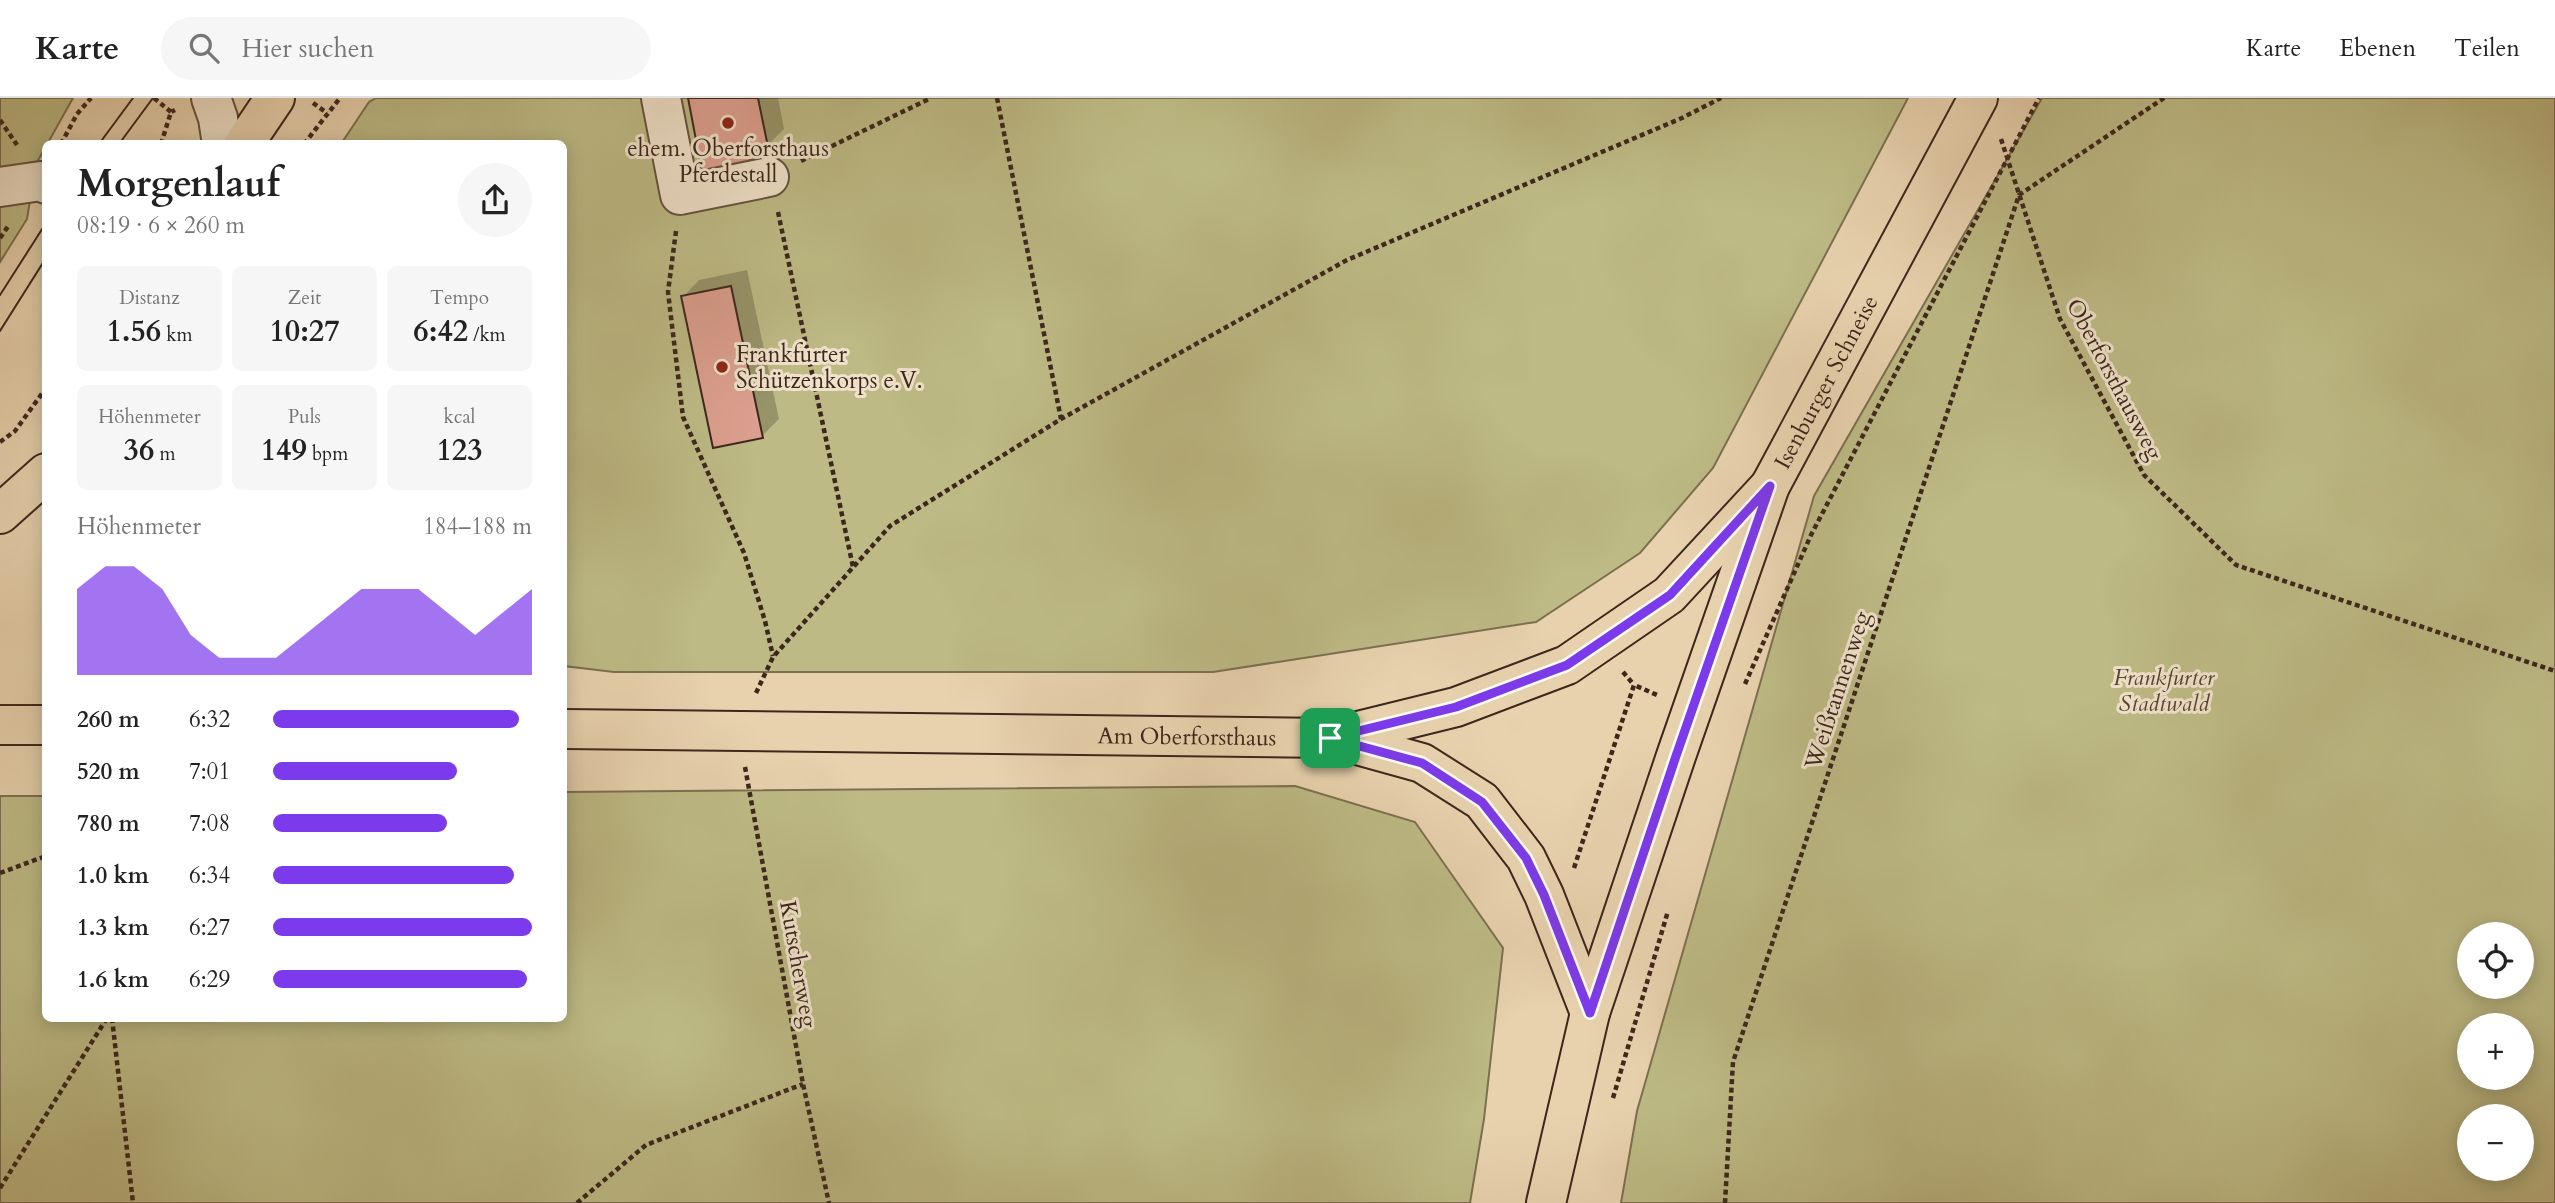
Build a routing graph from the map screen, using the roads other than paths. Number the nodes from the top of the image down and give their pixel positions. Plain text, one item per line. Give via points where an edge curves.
1 (211, 98) edge
2 (275, 98) edge
3 (661, 98) edge
4 (1978, 98) edge
5 (221, 140) edge
6 (247, 140) edge
7 (769, 177) road end
8 (42, 182) edge
9 (0, 187) edge
10 (42, 477) edge
11 (1770, 486) junction
12 (0, 514) edge
13 (42, 724) edge
14 (0, 725) edge
15 (567, 729) edge
16 (1330, 738) junction
17 (1590, 1013) junction
18 (1546, 1203) edge

1 - 5 street
2 - 6 main road
3 - 7 street via 680,195
4 - 11 main road, Isenburger Schneise
8 - 9 street
10 - 12 main road
11 - 16 main road, Am Oberforsthaus via 1670,595 1567,665 1456,707
11 - 17 main road, Isenburger Schneise
13 - 14 main road
15 - 16 main road, Am Oberforsthaus
16 - 17 main road via 1422,763 1482,802 1526,858
17 - 18 main road, Isenburger Schneise

